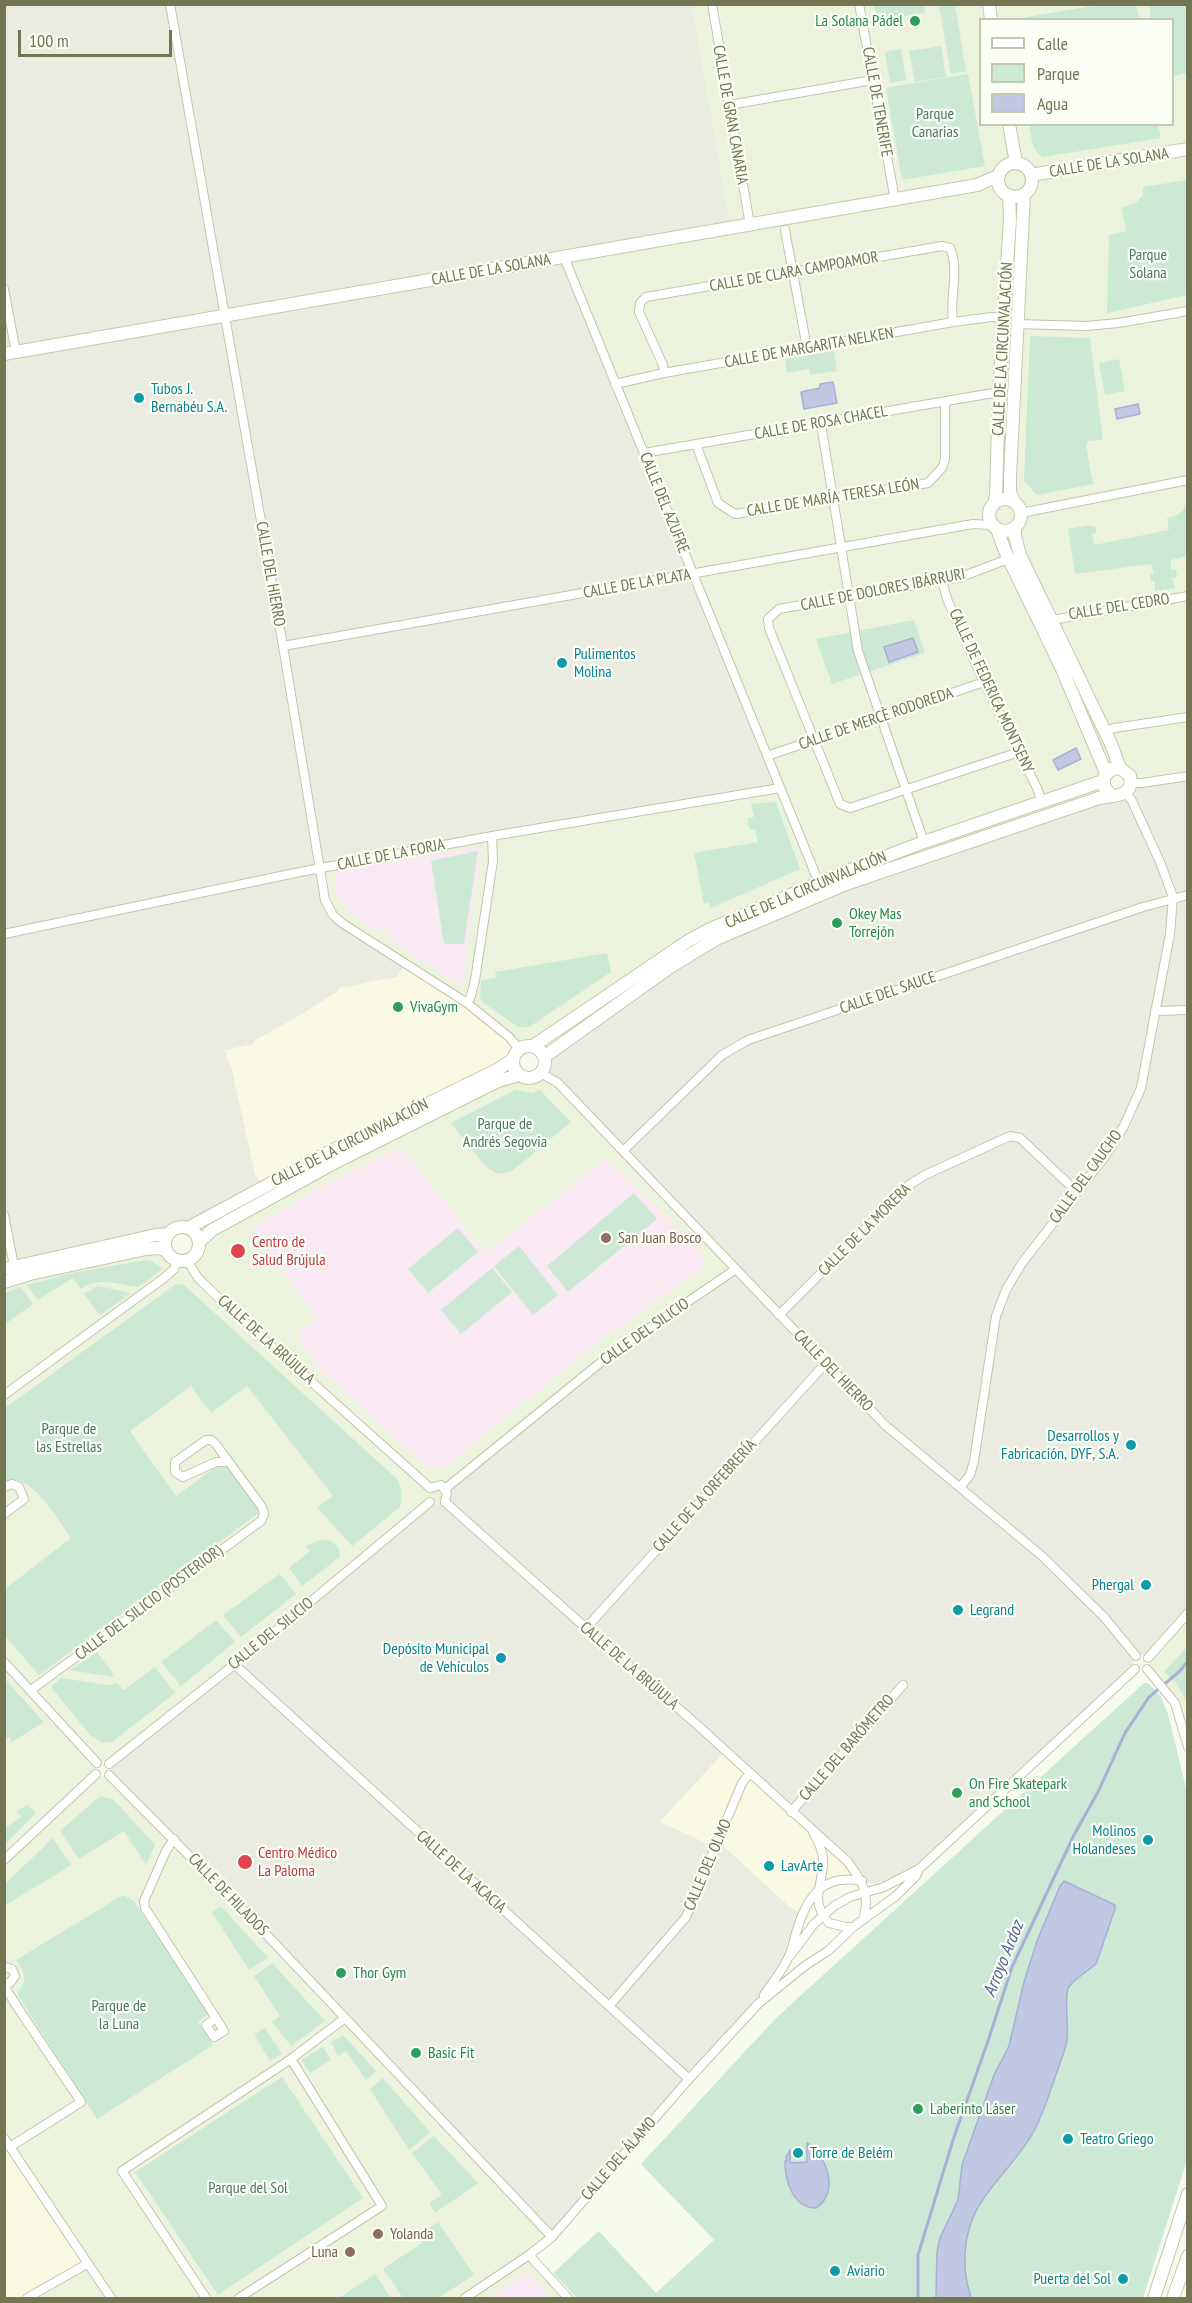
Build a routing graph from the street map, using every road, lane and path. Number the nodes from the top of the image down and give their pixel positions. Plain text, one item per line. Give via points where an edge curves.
1 (170, 4) edge
2 (712, 4) edge
3 (859, 4) edge
4 (873, 80) junction
5 (729, 105) junction
6 (1009, 126) edge
7 (1188, 149) edge
8 (1016, 163) junction
9 (1031, 176) junction
10 (1002, 186) junction
11 (1024, 194) junction
12 (895, 200) junction
13 (750, 225) junction
14 (785, 230) dead end
15 (564, 257) junction
16 (793, 272) junction
17 (4, 289) edge
18 (1188, 311) edge
19 (224, 316) junction
20 (1004, 317) junction
21 (953, 322) junction
22 (1017, 324) junction
23 (807, 348) junction
24 (10, 353) edge
25 (664, 373) junction
26 (615, 384) junction
27 (999, 392) junction
28 (945, 401) junction
29 (821, 424) junction
30 (696, 444) junction
31 (644, 453) junction
32 (1188, 480) edge
33 (834, 499) junction
34 (1014, 502) junction
35 (994, 504) junction
36 (1021, 513) junction
37 (994, 527) junction
38 (1015, 527) junction
39 (843, 547) junction
40 (1008, 559) junction
41 (693, 575) junction
42 (942, 580) junction
43 (1188, 596) edge
44 (850, 597) junction
45 (1052, 620) junction
46 (283, 646) junction
47 (984, 681) junction
48 (882, 717) junction
49 (1188, 717) edge
50 (1105, 732) junction
51 (813, 740) junction
52 (1019, 752) junction
53 (767, 756) junction
54 (1120, 768) junction
55 (1188, 776) edge
56 (1105, 777) junction
57 (780, 788) junction
58 (1129, 788) junction
59 (906, 789) junction
60 (1112, 795) junction
61 (1042, 802) junction
62 (492, 836) junction
63 (924, 842) junction
64 (319, 869) junction
65 (819, 883) junction
66 (1188, 895) edge
67 (1173, 897) junction
68 (4, 934) edge
69 (466, 1003) junction
70 (1188, 1010) edge
71 (1155, 1011) junction
72 (533, 1046) junction
73 (519, 1049) junction
74 (544, 1057) junction
75 (512, 1060) junction
76 (541, 1073) junction
77 (519, 1075) junction
78 (623, 1151) junction
79 (1077, 1192) junction
80 (4, 1215) edge
81 (188, 1228) junction
82 (168, 1234) junction
83 (199, 1242) junction
84 (166, 1250) junction
85 (182, 1260) junction
86 (736, 1269) junction
87 (12, 1271) edge
88 (4, 1282) edge
89 (779, 1315) junction
90 (825, 1364) junction
91 (4, 1395) edge
92 (228, 1462) junction
93 (961, 1486) junction
94 (4, 1487) edge
95 (430, 1488) junction
96 (446, 1489) junction
97 (429, 1502) junction
98 (445, 1502) junction
99 (4, 1514) edge
100 (1188, 1613) edge
101 (586, 1628) junction
102 (1136, 1656) junction
103 (1148, 1658) junction
104 (4, 1662) edge
105 (234, 1664) junction
106 (1135, 1669) junction
107 (1147, 1670) junction
108 (903, 1685) dead end
109 (31, 1690) junction
110 (1188, 1746) edge
111 (97, 1763) junction
112 (109, 1764) junction
113 (750, 1773) junction
114 (96, 1774) junction
115 (109, 1775) junction
116 (791, 1812) junction
117 (813, 1831) junction
118 (174, 1839) junction
119 (4, 1860) edge
120 (919, 1869) junction
121 (822, 1872) joint
122 (861, 1881) junction
123 (884, 1887) junction
124 (818, 1890) junction
125 (866, 1891) junction
126 (823, 1916) junction
127 (863, 1920) junction
128 (854, 1927) junction
129 (790, 1956) junction
130 (4, 1967) edge
131 (5, 1983) edge
132 (759, 2003) junction
133 (610, 2005) junction
134 (216, 2018) dead end
135 (345, 2018) junction
136 (291, 2059) junction
137 (689, 2079) junction
138 (4, 2138) edge
139 (10, 2147) junction
140 (1188, 2194) edge
141 (552, 2237) junction
142 (529, 2255) junction
143 (1188, 2256) edge
144 (87, 2264) junction
145 (27, 2298) edge
146 (111, 2298) edge
147 (206, 2298) edge
148 (239, 2298) edge
149 (465, 2298) edge
150 (568, 2298) edge
151 (1154, 2298) edge
152 (1173, 2298) edge

1 - 19 street, CALLE DEL HIERRO
2 - 5 street, CALLE DE GRAN CANARIA
3 - 4 street, CALLE DE TENERIFE
4 - 5 street
4 - 12 street, CALLE DE TENERIFE
5 - 13 street, CALLE DE GRAN CANARIA
6 - 8 street
7 - 9 street, CALLE DE LA SOLANA
8 - 9 street via 1028,169
8 - 10 street via 1004,166
9 - 11 street
10 - 11 street
10 - 12 street, CALLE DE LA SOLANA via 977,185
10 - 20 street, CALLE DE LA CIRCUNVALACIÓN via 1010,219
11 - 22 street, CALLE DE LA CIRCUNVALACIÓN
12 - 13 street, CALLE DE LA SOLANA
13 - 15 street, CALLE DE LA SOLANA
14 - 16 street
15 - 19 street, CALLE DE LA SOLANA
15 - 26 street, CALLE DEL AZUFRE
16 - 21 street, CALLE DE CLARA CAMPOAMOR via 942,246 950,248 954,257
16 - 23 street
16 - 25 street, CALLE DE CLARA CAMPOAMOR via 646,297 639,312
17 - 24 street
18 - 22 street via 1097,325
19 - 24 street, CALLE DE LA SOLANA
19 - 46 street, CALLE DEL HIERRO
20 - 21 street, CALLE DE MARGARITA NELKEN
20 - 27 street, CALLE DE LA CIRCUNVALACIÓN
21 - 23 street, CALLE DE MARGARITA NELKEN
22 - 34 street, CALLE DE LA CIRCUNVALACIÓN via 1010,477
23 - 25 street, CALLE DE MARGARITA NELKEN
25 - 26 street, CALLE DE MARGARITA NELKEN
26 - 31 street, CALLE DEL AZUFRE
27 - 28 street, CALLE DE ROSA CHACEL
27 - 35 street, CALLE DE LA CIRCUNVALACIÓN
28 - 29 street, CALLE DE ROSA CHACEL
28 - 33 street, CALLE DE MARÍA TERESA LEÓN via 945,459 928,483
29 - 30 street, CALLE DE ROSA CHACEL
29 - 33 street
30 - 31 street, CALLE DE ROSA CHACEL
30 - 33 street, CALLE DE MARÍA TERESA LEÓN via 718,503 735,514
31 - 41 street, CALLE DEL AZUFRE
32 - 36 street
33 - 39 street
34 - 35 street via 1000,500
34 - 36 street
35 - 37 street via 989,514
36 - 38 street
37 - 38 street via 1003,531
37 - 39 street, CALLE DE LA PLATA via 973,524
37 - 40 street
38 - 45 street via 1017,548
39 - 41 street, CALLE DE LA PLATA
39 - 44 street
40 - 42 street, CALLE DE DOLORES IBÁRRURI
40 - 56 street via 1098,749
41 - 46 street, CALLE DE LA PLATA
41 - 53 street, CALLE DEL AZUFRE
42 - 44 street, CALLE DE DOLORES IBÁRRURI
42 - 47 street, CALLE DE FEDERICA MONTSENY
43 - 45 street, CALLE DEL CEDRO
44 - 48 street via 858,651
44 - 51 street, CALLE DE DOLORES IBÁRRURI via 779,609 768,619
45 - 50 street
46 - 64 street, CALLE DEL HIERRO
47 - 48 street, CALLE DE MERCÈ RODOREDA
47 - 52 street, CALLE DE FEDERICA MONTSENY
48 - 51 street, CALLE DE MERCÈ RODOREDA
48 - 59 street
49 - 50 street
50 - 54 street
51 - 53 street, CALLE DE MERCÈ RODOREDA
51 - 59 street via 844,807
52 - 59 street
52 - 61 street, CALLE DE FEDERICA MONTSENY
53 - 57 street, CALLE DEL AZUFRE
54 - 56 street via 1112,769
54 - 58 street via 1130,776
55 - 58 street
56 - 60 street via 1104,787
56 - 61 street, CALLE DE LA CIRCUNVALACIÓN
57 - 62 street, CALLE DE LA FORJA
57 - 65 street, CALLE DEL AZUFRE
58 - 60 street via 1118,796
58 - 67 street, CALLE DEL CAUCHO
59 - 63 street
60 - 74 street, CALLE DE LA CIRCUNVALACIÓN via 877,873 716,939
61 - 63 street, CALLE DE LA CIRCUNVALACIÓN
62 - 64 street, CALLE DE LA FORJA
62 - 69 street via 493,861 480,947 471,996
63 - 65 street, CALLE DE LA CIRCUNVALACIÓN
64 - 68 street, CALLE DE LA FORJA
64 - 69 street, CALLE DEL HIERRO via 325,900 333,915
65 - 72 street, CALLE DE LA CIRCUNVALACIÓN via 698,936
66 - 67 street, CALLE DEL SAUCE
67 - 71 street, CALLE DEL CAUCHO
67 - 78 street, CALLE DEL SAUCE via 748,1040 722,1055
69 - 73 street, CALLE DEL HIERRO
70 - 71 street
71 - 79 street, CALLE DEL CAUCHO via 1141,1088 1124,1126
72 - 73 street
72 - 74 street
73 - 75 street
74 - 76 street
75 - 77 street
75 - 81 street, CALLE DE LA CIRCUNVALACIÓN
76 - 77 street via 530,1078
76 - 78 street, CALLE DEL HIERRO via 558,1083
77 - 83 street, CALLE DE LA CIRCUNVALACIÓN via 498,1081 332,1164 212,1230
78 - 86 street, CALLE DEL HIERRO
79 - 89 street, CALLE DE LA MORERA via 1020,1138 1010,1136 909,1185
79 - 93 street, CALLE DEL CAUCHO via 1006,1290 996,1316 974,1461 970,1476
80 - 87 street
81 - 82 street via 178,1227
81 - 83 street
82 - 84 street
82 - 87 street
83 - 85 street via 197,1252
84 - 85 street via 170,1257
84 - 87 street via 146,1249
85 - 91 street via 164,1278
85 - 95 street, CALLE DE LA BRÚJULA via 228,1307
86 - 89 street, CALLE DEL HIERRO
86 - 96 street, CALLE DEL SILICIO via 611,1354
87 - 88 street
89 - 90 street, CALLE DEL HIERRO
90 - 93 street, CALLE DEL HIERRO via 885,1425
90 - 101 street, CALLE DE LA ORFEBRERÍA
92 - 92 street via 215,1443 206,1440 176,1462 175,1472 183,1477 216,1462
92 - 109 street, CALLE DEL SILICIO (POSTERIOR) via 264,1514 261,1521
93 - 102 street, CALLE DEL HIERRO via 1042,1556 1104,1617
94 - 99 street via 19,1487 24,1499
95 - 96 street via 441,1485
95 - 97 street
96 - 98 street
97 - 98 street
97 - 105 street, CALLE DEL SILICIO
98 - 101 street, CALLE DE LA BRÚJULA
100 - 103 street
101 - 113 street, CALLE DE LA BRÚJULA
102 - 103 street
102 - 106 street
103 - 107 street
104 - 109 street
105 - 112 street, CALLE DEL SILICIO
105 - 133 street, CALLE DE LA ACACIA
106 - 107 street
106 - 120 street
107 - 110 street via 1166,1689 1178,1710
108 - 116 street, CALLE DEL BARÓMETRO
109 - 111 street
111 - 112 street
111 - 114 street
112 - 115 street
113 - 116 street, CALLE DE LA BRÚJULA
113 - 133 street, CALLE DEL OLMO via 742,1783 686,1917
114 - 115 street
114 - 119 street
115 - 118 street, CALLE DE HILADOS
116 - 117 street, CALLE DE LA BRÚJULA
117 - 121 street, CALLE DE LA BRÚJULA via 822,1850
117 - 122 street, CALLE DE LA BRÚJULA via 848,1862
118 - 134 street via 144,1901 145,1908
118 - 135 street, CALLE DE HILADOS
120 - 123 street, CALLE DEL ÁLAMO
120 - 127 street, CALLE DEL ÁLAMO via 896,1896
121 - 124 street, CALLE DEL ÁLAMO
122 - 123 street
122 - 124 street via 842,1878
122 - 125 street
123 - 125 street, CALLE DEL ÁLAMO
124 - 126 street, CALLE DEL ÁLAMO
124 - 129 street, CALLE DEL ÁLAMO via 806,1905
125 - 126 street, CALLE DEL ÁLAMO via 834,1906
125 - 127 street
126 - 128 street via 836,1926
126 - 129 street, CALLE DEL ÁLAMO
127 - 128 street, CALLE DEL ÁLAMO
128 - 132 street, CALLE DEL ÁLAMO
129 - 132 street, CALLE DEL ÁLAMO
130 - 131 street via 12,1969 15,1976
131 - 139 street via 81,2102
132 - 137 street, CALLE DEL ÁLAMO
133 - 137 street, CALLE DE LA ACACIA
135 - 136 street
135 - 141 street, CALLE DE HILADOS
136 - 147 street via 122,2171
136 - 148 street via 382,2206
137 - 141 street, CALLE DEL ÁLAMO
138 - 139 street
139 - 144 street
140 - 151 street
141 - 142 street, CALLE DEL ÁLAMO
142 - 149 street, CALLE DEL ÁLAMO
142 - 150 street
143 - 152 street
144 - 145 street
144 - 146 street

